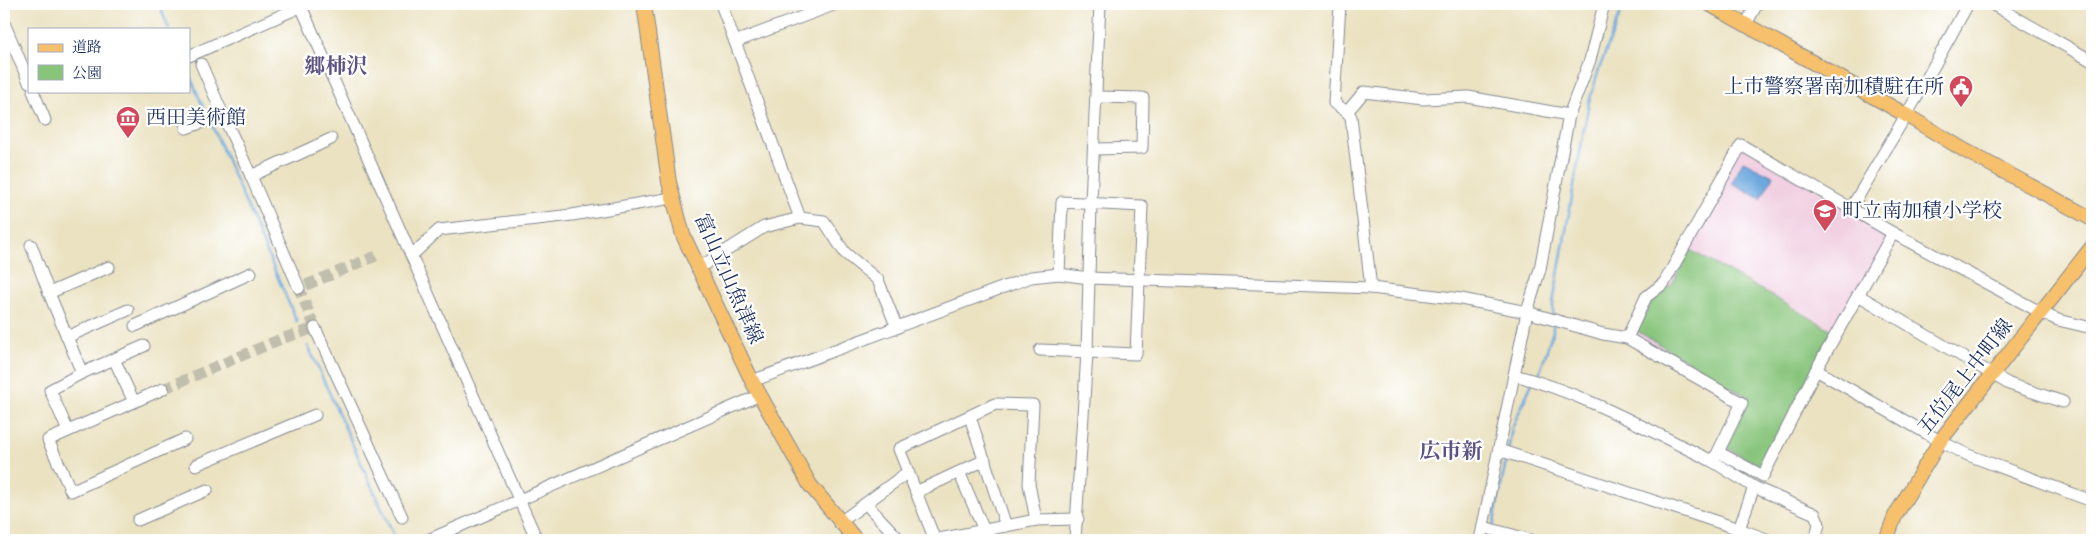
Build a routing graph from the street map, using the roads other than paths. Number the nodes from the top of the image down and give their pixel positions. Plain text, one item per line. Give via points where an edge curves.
1 (644, 4) edge
2 (721, 4) edge
3 (836, 4) edge
4 (1100, 4) edge
5 (1340, 4) edge
6 (1604, 4) edge
7 (1709, 4) edge
8 (1757, 4) edge
9 (1968, 4) edge
10 (1992, 4) edge
11 (303, 5) edge
12 (4, 23) edge
13 (1746, 24) junction
14 (735, 42) junction
15 (190, 56) edge
16 (2092, 61) edge
17 (201, 64) dead end
18 (28, 80) edge
19 (33, 92) edge
20 (1097, 97) junction
21 (1347, 112) junction
22 (223, 115) junction
23 (1569, 115) junction
24 (1906, 115) junction
25 (45, 120) dead end
26 (186, 128) dead end
27 (331, 139) dead end
28 (1094, 149) junction
29 (251, 176) junction
30 (672, 198) junction
31 (1091, 202) junction
32 (1850, 210) junction
33 (800, 218) junction
34 (2092, 219) edge
35 (1893, 233) junction
36 (31, 245) dead end
37 (2092, 247) edge
38 (412, 255) junction
39 (109, 267) dead end
40 (697, 269) junction
41 (251, 274) dead end
42 (1059, 274) junction
43 (1089, 278) junction
44 (1140, 280) junction
45 (299, 288) dead end
46 (1371, 288) junction
47 (48, 293) junction
48 (1858, 295) junction
49 (128, 310) dead end
50 (1527, 312) junction
51 (2042, 313) junction
52 (135, 326) dead end
53 (315, 328) dead end
54 (897, 328) junction
55 (2092, 328) edge
56 (67, 337) junction
57 (1627, 338) junction
58 (144, 346) dead end
59 (1040, 350) dead end
60 (1087, 353) junction
61 (114, 359) junction
62 (1816, 370) junction
63 (82, 373) junction
64 (1992, 374) junction
65 (1514, 375) junction
66 (752, 381) junction
67 (163, 389) tunnel mouth
68 (760, 395) junction
69 (134, 402) junction
70 (2064, 402) dead end
71 (315, 415) dead end
72 (970, 416) junction
73 (68, 431) junction
74 (185, 439) dead end
75 (1940, 441) junction
76 (1499, 450) junction
77 (1715, 457) junction
78 (985, 460) junction
79 (196, 465) dead end
80 (908, 472) junction
81 (959, 472) junction
82 (1754, 487) junction
83 (207, 490) dead end
84 (916, 492) junction
85 (520, 501) junction
86 (2092, 501) edge
87 (866, 504) junction
88 (402, 517) dead end
89 (1078, 519) junction
90 (138, 520) dead end
91 (1036, 520) junction
92 (840, 523) junction
93 (1006, 526) junction
94 (1483, 527) junction
95 (984, 530) junction
96 (1737, 535) edge
97 (428, 540) edge
98 (537, 540) edge
99 (856, 540) edge
100 (900, 540) edge
101 (934, 540) edge
102 (1076, 540) edge
103 (1480, 540) edge
104 (1531, 540) edge
105 (1769, 540) edge
106 (1814, 540) edge
107 (1886, 540) edge

1 - 30 main road, 富山立山魚津線
2 - 14 street
3 - 14 street
4 - 20 street
5 - 21 street via 1334,102
6 - 23 street via 1590,60
7 - 13 main road
8 - 13 street
9 - 24 street
10 - 16 street
11 - 15 street
11 - 38 street
12 - 18 street
13 - 24 main road
14 - 33 street
17 - 22 street
19 - 25 street
20 - 28 street
20 - 28 street via 1143,98 1142,148
21 - 23 street via 1364,92 1423,99 1468,98
21 - 46 street via 1351,117
22 - 26 street
22 - 29 street
23 - 50 street via 1540,269
24 - 32 street
24 - 34 main road
27 - 29 street
28 - 31 street
29 - 45 street
30 - 38 street via 572,215 440,230
30 - 40 main road, 富山立山魚津線 via 682,235
31 - 42 street via 1062,202
31 - 43 street
31 - 44 street via 1142,206
32 - 35 street
32 - 57 street via 1741,145 1664,283 1646,296
33 - 40 street via 764,227
33 - 54 street via 824,221 845,253 878,280
35 - 48 street
35 - 51 street
36 - 47 street
37 - 51 main road, 五位尾上中町線
38 - 85 street
39 - 47 street
40 - 66 main road, 富山立山魚津線
41 - 52 street
42 - 43 street
42 - 54 street via 1031,277
43 - 44 street
43 - 60 street
44 - 46 street
44 - 60 street via 1136,354
46 - 50 street via 1461,299
47 - 56 street
48 - 62 street
48 - 64 street
49 - 56 street
50 - 57 street
50 - 65 street
51 - 55 street
51 - 64 main road, 五位尾上中町線
53 - 88 street
54 - 66 street
56 - 63 street
57 - 77 street via 1742,403
58 - 61 street
59 - 60 street
60 - 89 street
61 - 63 street
61 - 69 street
62 - 75 street
62 - 77 street via 1763,476
63 - 73 street via 50,390
64 - 70 street via 2009,384
64 - 75 main road, 五位尾上中町線
65 - 76 street
65 - 77 street via 1543,382
66 - 68 main road, 富山立山魚津線
67 - 69 street
68 - 85 street
68 - 92 main road, 富山立山魚津線 via 810,485
69 - 73 street
71 - 79 street
72 - 78 street
72 - 80 street via 899,449
72 - 91 street via 996,404 1032,406 1029,484
73 - 74 street via 48,440 70,491
75 - 86 street via 1968,455
75 - 107 main road, 五位尾上中町線 via 1896,516
76 - 94 street
76 - 96 street
77 - 82 street
78 - 81 street
78 - 93 street
80 - 84 street
80 - 87 street
81 - 84 street
81 - 95 street
82 - 96 street
82 - 106 street via 1815,514 1819,524
83 - 90 street
84 - 101 street
85 - 97 street
85 - 98 street
87 - 92 street
87 - 100 street
89 - 91 street
89 - 102 street
91 - 93 street
92 - 99 main road, 富山立山魚津線
93 - 95 street
94 - 103 street
94 - 104 street
95 - 101 street
96 - 105 street

